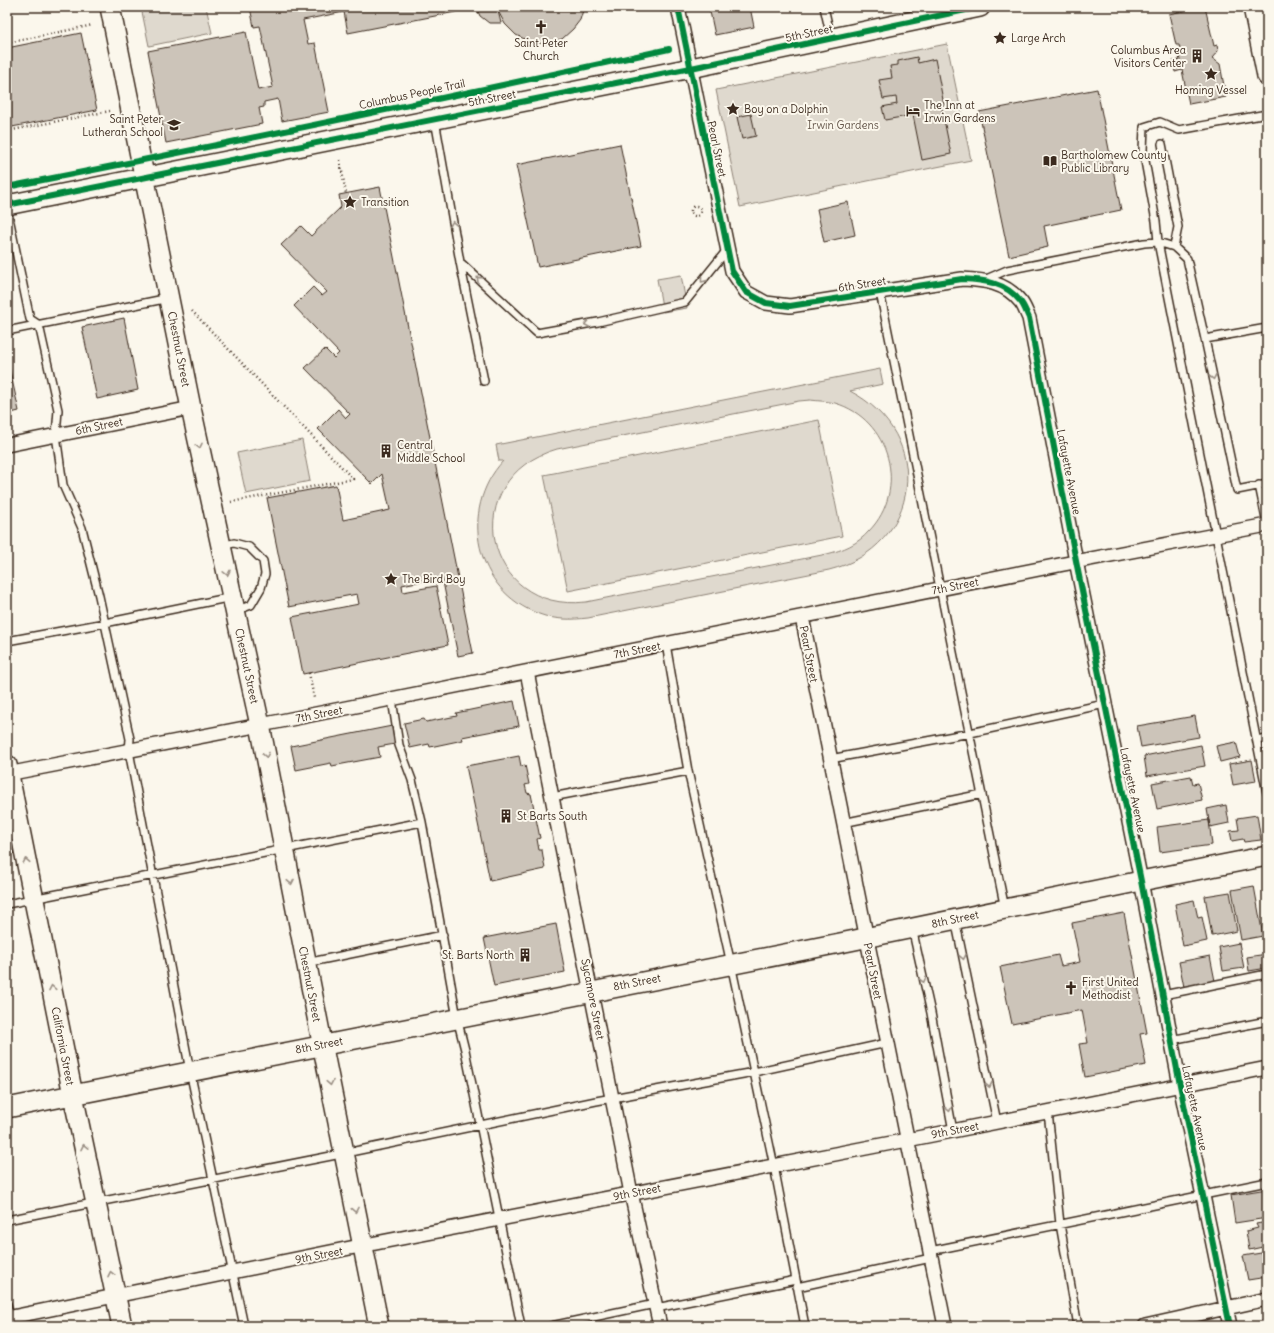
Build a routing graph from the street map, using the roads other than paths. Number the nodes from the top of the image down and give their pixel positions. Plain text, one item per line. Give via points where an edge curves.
1 (110, 7) edge
2 (678, 7) edge
3 (824, 7) edge
4 (1253, 7) edge
5 (971, 8) edge
6 (831, 38) junction
7 (691, 68) junction
8 (1267, 72) edge
9 (1267, 114) edge
10 (434, 120) junction
11 (1162, 144) dead end
12 (144, 177) junction
13 (7, 205) edge
14 (7, 208) edge
15 (1158, 242) junction
16 (1174, 247) junction
17 (728, 250) junction
18 (460, 262) junction
19 (984, 280) junction
20 (746, 292) joint
21 (880, 292) junction
22 (169, 298) junction
23 (39, 325) junction
24 (1267, 328) edge
25 (7, 331) edge
26 (1205, 339) junction
27 (484, 380) dead end
28 (191, 408) junction
29 (56, 435) junction
30 (7, 445) edge
31 (1263, 485) edge
32 (1267, 524) edge
33 (1216, 534) junction
34 (221, 546) junction
35 (1076, 561) junction
36 (940, 589) junction
37 (234, 604) junction
38 (802, 617) junction
39 (105, 623) junction
40 (7, 641) edge
41 (666, 644) junction
42 (528, 672) junction
43 (392, 699) junction
44 (1105, 704) junction
45 (260, 725) junction
46 (970, 733) junction
47 (1267, 738) edge
48 (1257, 740) junction
49 (129, 751) junction
50 (830, 759) junction
51 (8, 771) edge
52 (688, 771) junction
53 (1267, 793) edge
54 (982, 794) junction
55 (552, 797) junction
56 (422, 822) junction
57 (843, 822) junction
58 (284, 848) junction
59 (1267, 856) edge
60 (152, 875) junction
61 (1141, 881) junction
62 (34, 898) junction
63 (7, 904) edge
64 (1005, 909) junction
65 (955, 919) junction
66 (912, 928) junction
67 (443, 935) junction
68 (866, 937) junction
69 (306, 963) junction
70 (731, 964) junction
71 (1267, 974) edge
72 (592, 991) junction
73 (1163, 995) junction
74 (457, 1018) junction
75 (1267, 1021) edge
76 (1171, 1040) junction
77 (888, 1043) junction
78 (322, 1045) junction
79 (1267, 1068) edge
80 (190, 1072) junction
81 (754, 1072) junction
82 (1180, 1085) junction
83 (73, 1095) junction
84 (612, 1098) junction
85 (7, 1108) edge
86 (1048, 1112) junction
87 (997, 1122) junction
88 (479, 1124) junction
89 (954, 1131) junction
90 (907, 1140) junction
91 (344, 1153) junction
92 (774, 1166) junction
93 (213, 1179) junction
94 (1267, 1182) edge
95 (631, 1193) junction
96 (1203, 1195) junction
97 (96, 1203) junction
98 (499, 1219) junction
99 (7, 1220) edge
100 (1060, 1224) junction
101 (362, 1246) junction
102 (930, 1255) junction
103 (233, 1272) junction
104 (796, 1283) junction
105 (116, 1295) junction
106 (1267, 1299) edge
107 (7, 1304) edge
108 (656, 1306) junction
109 (1227, 1308) junction
110 (10, 1320) edge
111 (122, 1326) edge
112 (244, 1326) edge
113 (379, 1326) edge
114 (521, 1326) edge
115 (551, 1326) edge
116 (660, 1326) edge
117 (804, 1326) edge
118 (945, 1326) edge
119 (1078, 1326) edge
120 (1145, 1326) edge
121 (1230, 1326) edge

1 - 12 street, Chestnut Street
2 - 7 street, Pearl Street
3 - 6 lane
4 - 8 street
5 - 6 street, 5th Street
6 - 7 street, 5th Street
7 - 10 street, 5th Street
7 - 17 street, Pearl Street
9 - 15 lane via 1179,130 1160,122 1144,127 1143,150
10 - 12 street, 5th Street
18 -> 10 lane
11 - 16 lane via 1178,227
12 - 13 street, 5th Street
12 - 22 street, Chestnut Street
14 - 23 lane via 30,319
15 - 16 lane
15 - 19 lane via 1144,242 1007,270
15 - 33 lane
16 - 26 lane via 1187,259
17 -> 18 lane via 685,302 537,333
17 - 20 street, Pearl Street via 732,271
18 - 27 lane
19 - 21 street, 6th Street via 962,279
19 - 35 street, Lafayette Avenue via 1006,288 1020,301 1029,318
20 - 21 street, 6th Street via 766,303 790,306
21 - 36 lane
22 - 23 lane
22 - 28 street, Chestnut Street
23 - 25 lane
23 - 29 lane via 58,410
24 - 26 lane
26 -> 31 lane via 1237,490
28 - 29 street, 6th Street
28 -> 34 street, Chestnut Street
29 - 30 street, 6th Street
29 - 39 lane via 63,485 82,528
31 - 32 lane
32 - 33 street, 7th Street
33 - 35 street, 7th Street
33 - 48 lane
34 -> 37 street, Chestnut Street
34 - 37 lane via 234,543 249,548 263,561 265,574 261,588 251,605
35 - 36 street, 7th Street
35 - 44 street, Lafayette Avenue
36 - 38 street, 7th Street
36 - 46 lane
37 - 39 lane
37 - 45 street, Chestnut Street
38 - 41 street, 7th Street
38 - 50 street, Pearl Street
39 - 40 lane
39 - 49 lane via 130,739
41 - 42 street, 7th Street
41 - 52 lane
42 - 43 street, 7th Street
42 - 55 street, Sycamore Street
43 - 45 street, 7th Street
43 - 56 lane via 400,745
44 - 46 lane
44 - 61 street, Lafayette Avenue
45 - 49 street, 7th Street
45 -> 58 street, Chestnut Street
46 - 50 lane
46 - 54 lane
47 - 48 lane
48 - 53 lane
49 - 51 street, 7th Street
49 - 60 lane
50 - 57 street, Pearl Street
62 -> 51 street, California Street
52 - 55 lane
52 - 70 lane
54 - 57 lane
54 - 64 lane
55 - 72 street, Sycamore Street
56 - 58 lane
56 - 67 lane
57 - 68 street, Pearl Street
58 - 60 lane
58 -> 69 street, Chestnut Street
59 - 61 street, 8th Street
60 - 62 lane
60 - 80 lane
61 - 64 street, 8th Street
61 - 73 street, Lafayette Avenue
62 - 63 lane
83 -> 62 street, California Street
64 - 65 street, 8th Street
65 - 66 street, 8th Street
65 -> 87 lane
66 - 68 street, 8th Street
66 -> 89 lane
67 - 69 lane
67 - 74 lane
68 - 70 street, 8th Street
68 - 77 street, Pearl Street
69 - 78 street, Chestnut Street
70 - 72 street, 8th Street
70 - 81 lane
71 - 73 lane
72 - 74 street, 8th Street
72 - 84 street, Sycamore Street
73 - 76 street, Lafayette Avenue
74 - 78 street, 8th Street
74 - 88 lane
75 - 76 lane
76 - 82 street, Lafayette Avenue
77 - 81 lane
77 - 90 street, Pearl Street
78 - 80 street, 8th Street
78 -> 91 street, Chestnut Street
79 - 82 street, 9th Street
80 - 83 street, 8th Street
80 - 93 lane
81 - 84 lane
81 - 92 lane
82 - 86 street, 9th Street
82 - 96 street, Lafayette Avenue
83 - 85 street, 8th Street
97 -> 83 street, California Street
84 - 88 lane
84 - 95 street, Sycamore Street
86 - 87 street, 9th Street
86 - 100 lane
87 - 89 street, 9th Street
88 - 91 lane
88 - 98 lane
89 - 90 street, 9th Street
90 - 92 street, 9th Street
90 - 102 street, Pearl Street
91 - 93 lane
91 -> 101 street, Chestnut Street
92 - 95 street, 9th Street
92 - 104 lane
93 - 97 lane
93 - 103 lane
94 - 96 lane
95 - 98 street, 9th Street
95 - 108 street, Sycamore Street
96 - 100 lane
96 - 109 street, Lafayette Avenue
97 - 99 lane
105 -> 97 street, California Street
98 - 101 street, 9th Street
98 - 114 lane
100 - 102 lane
100 - 119 lane
101 - 103 street, 9th Street
101 - 113 street, Chestnut Street
102 - 104 lane
102 - 118 street, Pearl Street
103 - 105 street, 9th Street
103 - 112 lane
104 - 108 lane
104 - 117 lane
105 - 110 street, 9th Street
105 - 111 street, California Street
106 - 109 street
107 - 110 lane
108 - 115 lane
108 - 116 street, Sycamore Street
109 - 120 street
109 - 121 street, Lafayette Avenue

